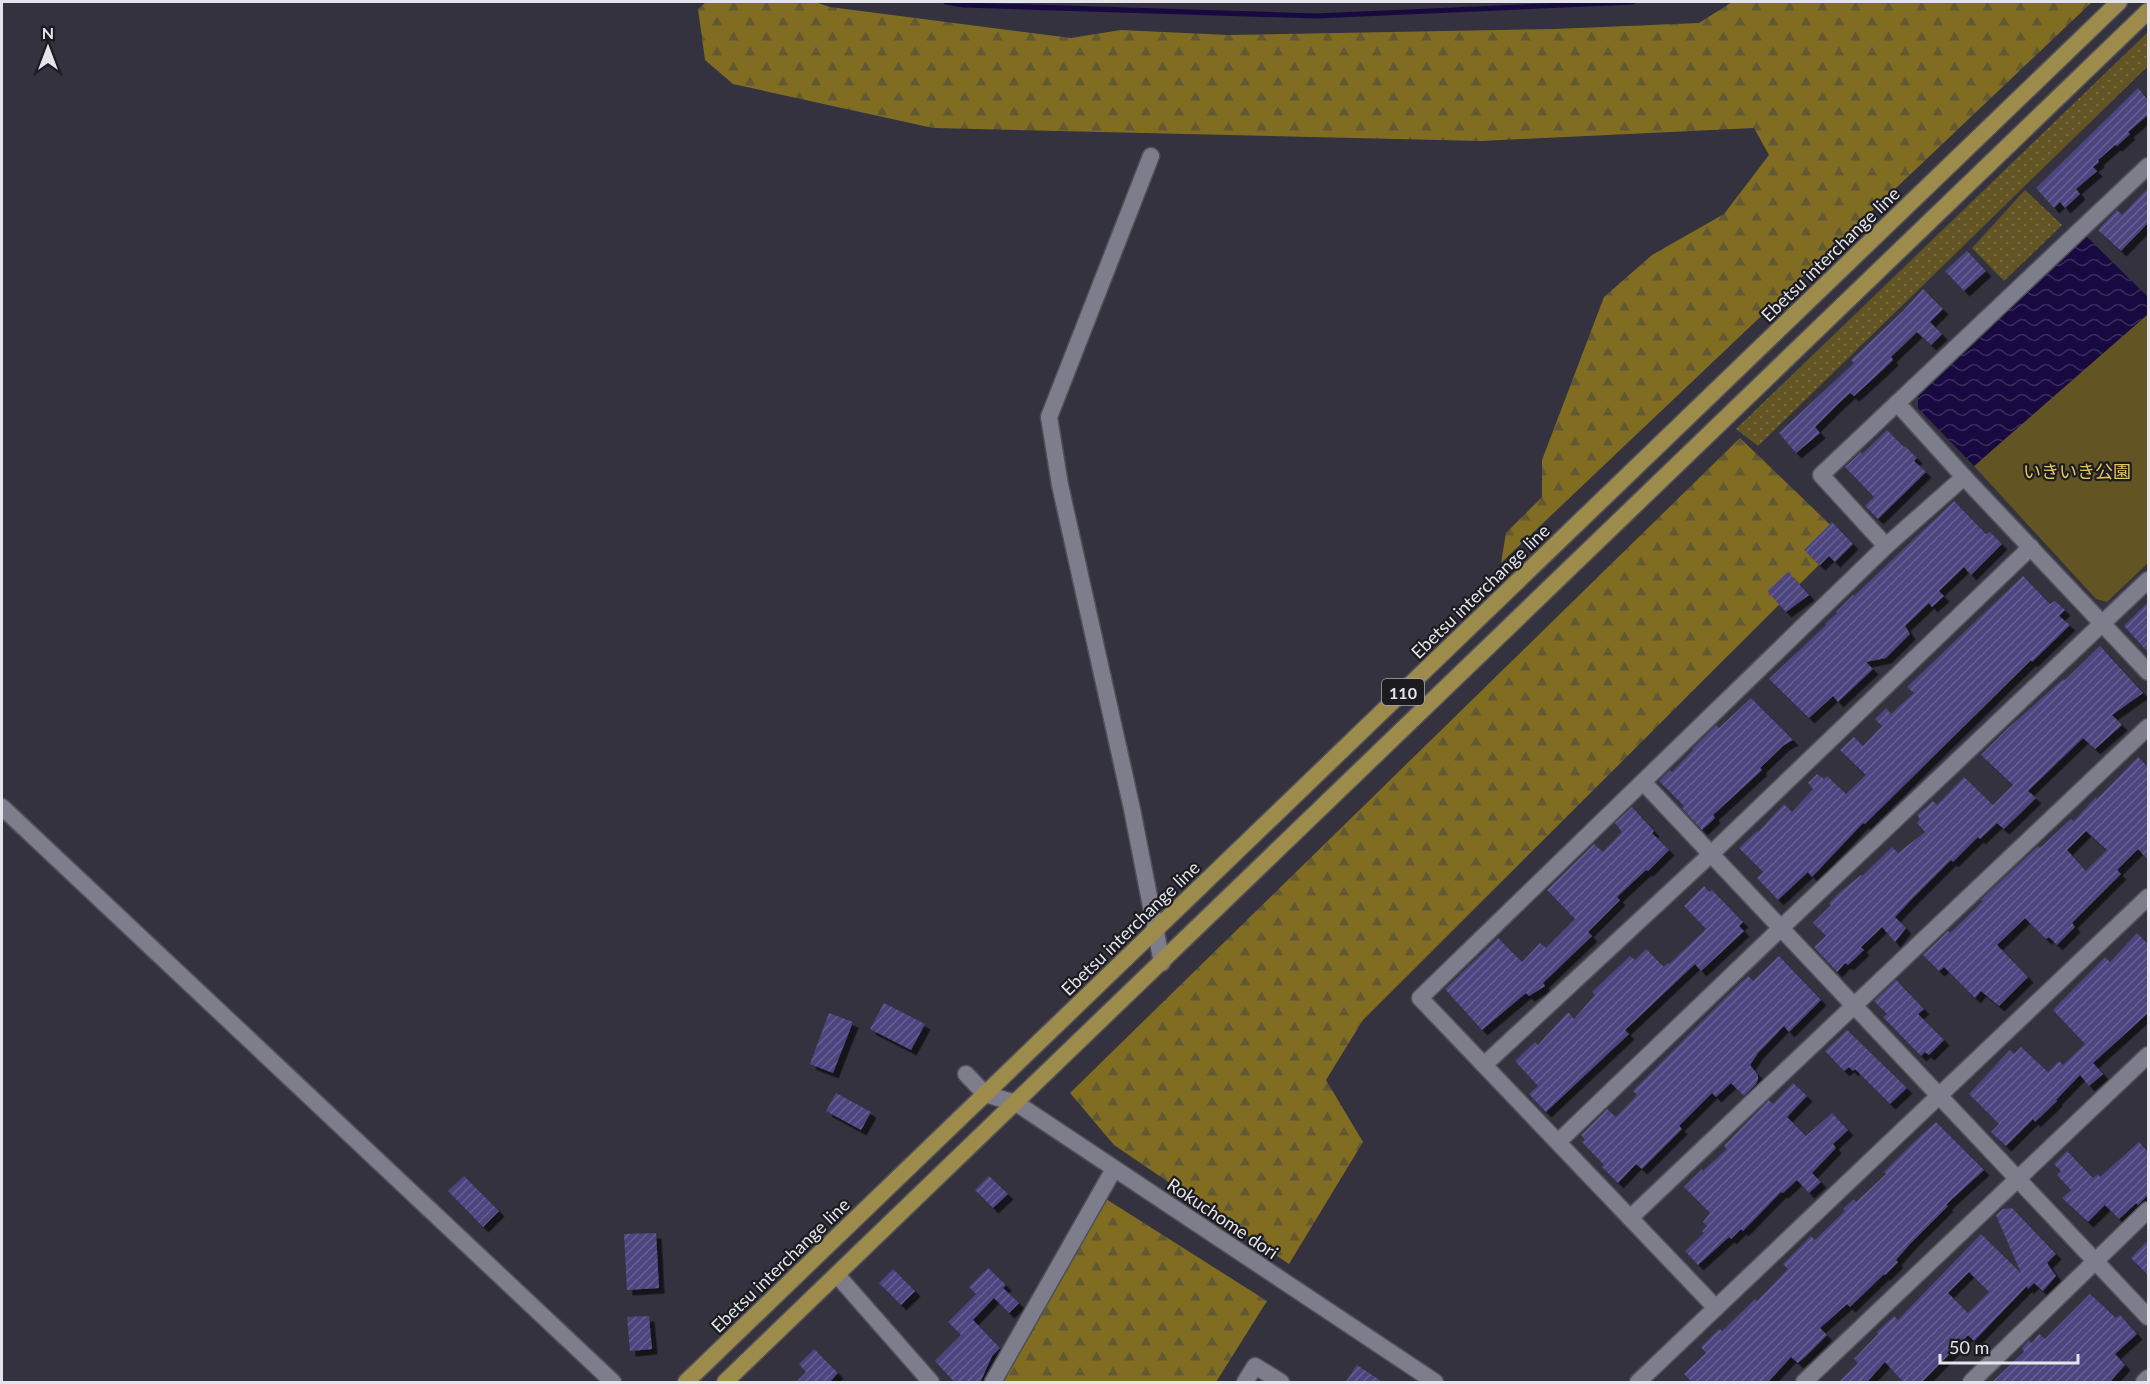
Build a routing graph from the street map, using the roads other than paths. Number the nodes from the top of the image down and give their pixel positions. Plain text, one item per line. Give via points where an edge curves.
1 (2120, 2) edge
2 (2148, 11) edge
3 (1151, 156) dead end
4 (2148, 166) edge
5 (1897, 403) junction
6 (1964, 477) junction
7 (1886, 546) junction
8 (2031, 547) junction
9 (2148, 580) edge
10 (2103, 624) junction
11 (2148, 672) edge
12 (2148, 727) edge
13 (1643, 782) junction
14 (2, 807) edge
15 (1711, 854) junction
16 (2148, 897) edge
17 (1780, 928) junction
18 (1156, 929) junction
19 (1162, 963) junction
20 (1854, 1006) junction
21 (2148, 1055) edge
22 (1484, 1065) junction
23 (966, 1074) dead end
24 (985, 1094) junction
25 (1939, 1096) junction
26 (1016, 1103) junction
27 (1558, 1142) junction
28 (1114, 1168) junction
29 (2018, 1180) junction
30 (2148, 1210) edge
31 (1630, 1218) junction
32 (2095, 1261) junction
33 (837, 1275) junction
34 (1716, 1308) junction
35 (2148, 1317) edge
36 (2148, 1378) edge
37 (926, 1381) edge
38 (613, 1383) edge
39 (686, 1383) edge
40 (725, 1383) edge
41 (993, 1383) edge
42 (1245, 1383) edge
43 (1281, 1383) edge
44 (1435, 1383) edge
45 (1638, 1383) edge
46 (1804, 1383) edge
47 (1971, 1383) edge
48 (2144, 1383) edge

1 - 18 main road, Ebetsu interchange line / 110
2 - 19 main road, 110
3 - 18 street via 1049,417 1060,485
4 - 5 street
5 - 6 street
5 - 7 street via 1821,475
6 - 7 street
6 - 8 street
7 - 13 street
8 - 10 street
8 - 15 street
9 - 10 street
10 - 11 street
10 - 17 street
12 - 20 street
13 - 15 street
13 - 22 street via 1420,998
14 - 38 street
15 - 17 street
15 - 22 street
16 - 25 street
17 - 20 street
17 - 27 street
18 - 19 street
18 - 24 main road, Ebetsu interchange line / 110
19 - 26 main road, 110
20 - 25 street
20 - 31 street
21 - 29 street
22 - 27 street
23 - 24 street
24 - 26 street, Rokuchome dori
24 - 39 main road, Ebetsu interchange line / 110
25 - 29 street
25 - 34 street
26 - 28 street, Rokuchome dori
26 - 33 main road, 110
27 - 31 street
28 - 41 street
28 - 44 street, Rokuchome dori
29 - 32 street
29 - 46 street
30 - 32 street
31 - 34 street
32 - 35 street
32 - 47 street
33 - 37 street
33 - 40 main road, 110
34 - 45 street
36 - 48 street
42 - 43 street via 1255,1366

